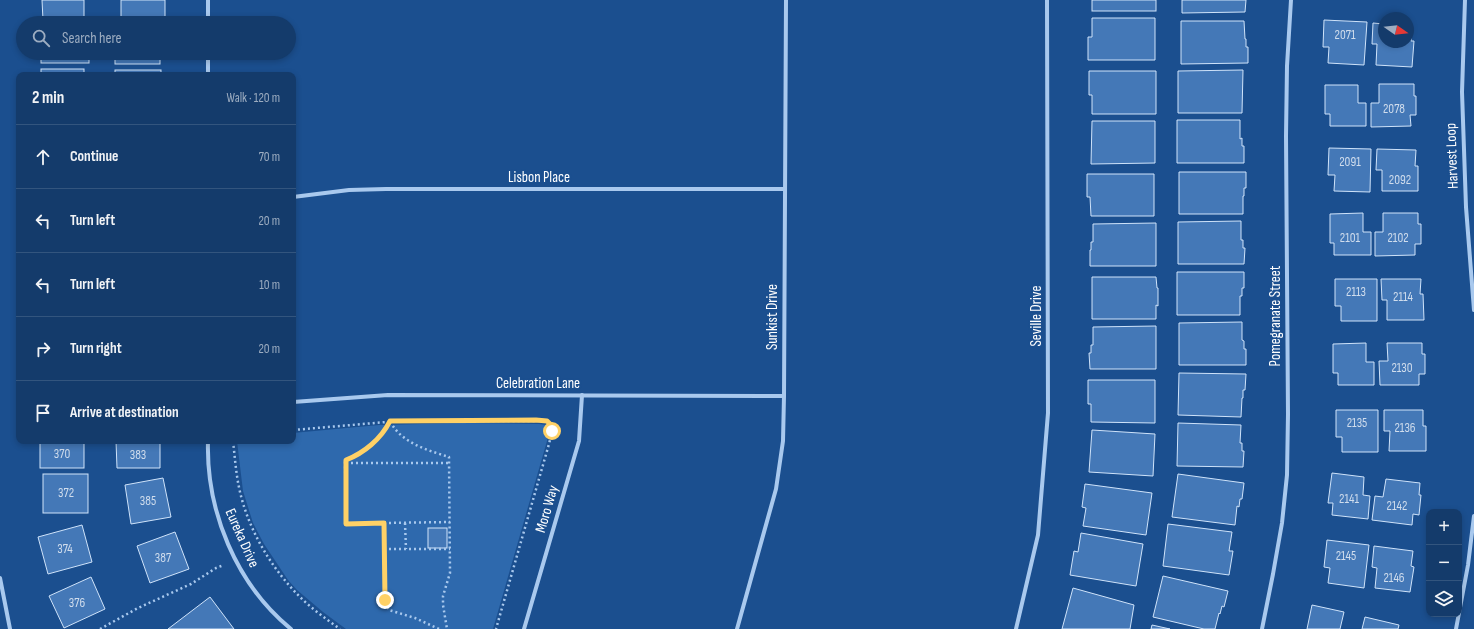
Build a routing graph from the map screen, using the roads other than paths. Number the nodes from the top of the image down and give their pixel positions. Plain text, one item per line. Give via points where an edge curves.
1 (208, 0) edge
2 (786, 0) edge
3 (1047, 0) edge
4 (1290, 0) edge
5 (1465, 0) edge
6 (208, 16) edge
7 (208, 60) edge
8 (208, 72) edge
9 (785, 189) junction
10 (296, 197) edge
11 (1474, 310) edge
12 (582, 395) junction
13 (784, 396) junction
14 (296, 402) edge
15 (208, 444) edge
16 (1474, 516) edge
17 (0, 578) edge
18 (10, 629) edge
19 (291, 629) edge
20 (524, 629) edge
21 (737, 629) edge
22 (1016, 629) edge
23 (1262, 629) edge
24 (1456, 629) edge

1 - 6 street
2 - 9 street, Sunkist Drive
3 - 22 street, Seville Drive via 1048,413 1038,535
4 - 23 street, Pomegranate Street via 1286,157 1287,475 1282,523
5 - 11 street, Harvest Loop via 1462,92 1466,207
7 - 8 street
9 - 10 street, Lisbon Place via 386,189 349,190
9 - 13 street, Sunkist Drive
12 - 13 street, Celebration Lane
12 - 14 street, Celebration Lane via 388,395
12 - 20 street, Moro Way via 580,441
13 - 21 street, Sunkist Drive via 783,440 776,489
15 - 19 street, Eureka Drive via 212,496 223,532 253,588
16 - 24 street
17 - 18 street

